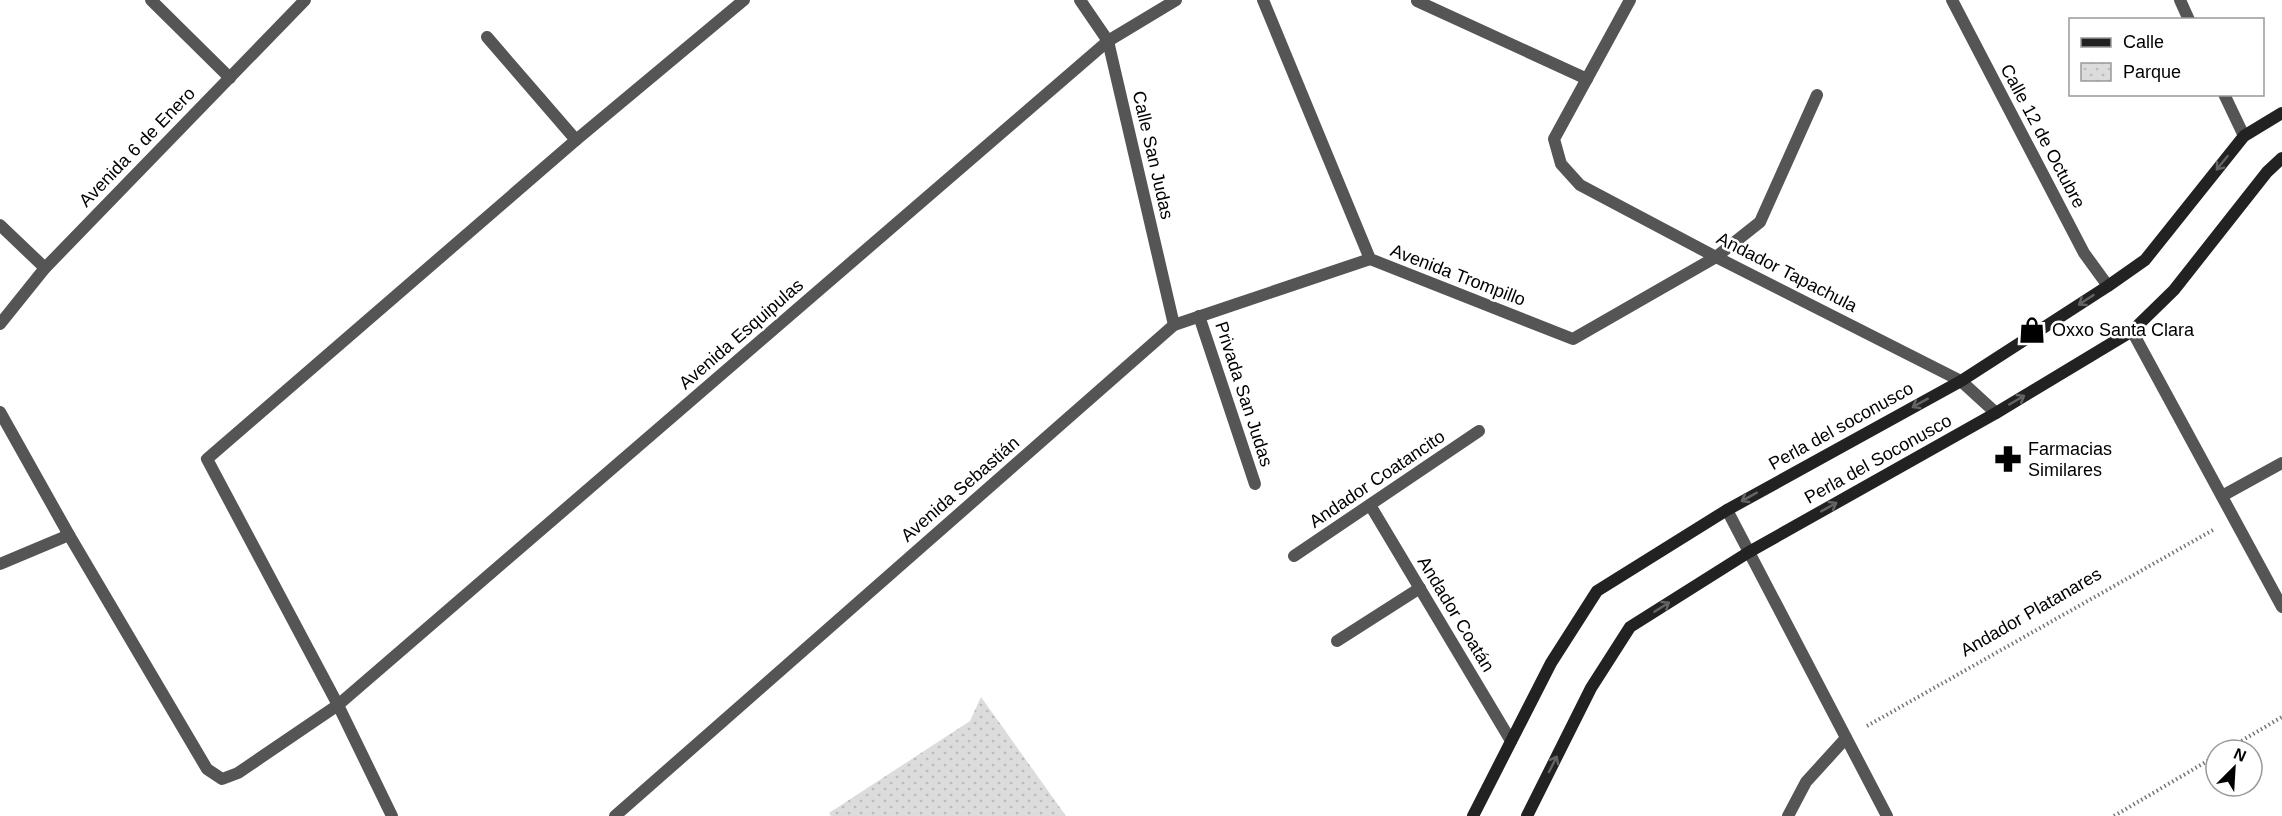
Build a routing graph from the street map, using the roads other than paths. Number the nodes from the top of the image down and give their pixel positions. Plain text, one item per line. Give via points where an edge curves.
1 (151, 0) edge
2 (305, 0) edge
3 (744, 0) edge
4 (1080, 0) edge
5 (1176, 0) edge
6 (1263, 0) edge
7 (1630, 0) edge
8 (1952, 0) edge
9 (2180, 0) edge
10 (1417, 1) edge
11 (2188, 18) edge
12 (487, 37) dead end
13 (1108, 41) junction
14 (230, 78) junction
15 (1587, 79) junction
16 (1817, 95) dead end
17 (2225, 96) edge
18 (2282, 113) edge
19 (2244, 136) junction
20 (576, 140) junction
21 (2282, 158) edge
22 (0, 225) edge
23 (1716, 257) junction
24 (1370, 259) junction
25 (45, 268) junction
26 (2108, 286) junction
27 (1200, 316) junction
28 (0, 324) edge
29 (1174, 325) junction
30 (2132, 331) junction
31 (1961, 381) junction
32 (0, 412) edge
33 (1996, 413) junction
34 (1479, 431) dead end
35 (2282, 463) edge
36 (1255, 484) dead end
37 (2222, 496) junction
38 (1370, 505) junction
39 (1727, 510) junction
40 (69, 535) junction
41 (1749, 552) junction
42 (1294, 556) dead end
43 (0, 564) edge
44 (1420, 588) junction
45 (2282, 607) edge
46 (1337, 641) dead end
47 (338, 705) junction
48 (1846, 738) junction
49 (1511, 741) junction
50 (392, 816) edge
51 (615, 816) edge
52 (1473, 816) edge
53 (1527, 816) edge
54 (1788, 816) edge
55 (1887, 816) edge

1 - 14 street
2 - 14 street, Avenida 6 de Enero
3 - 20 street
4 - 13 street, Calle San Judas
5 - 13 street, Avenida Esquipulas
6 - 24 street, Avenida Trompillo
7 - 15 street
8 - 26 street, Calle 12 de Octubre via 2084,253
9 - 11 street
10 - 15 street
12 - 20 street
13 - 29 street, Calle San Judas
13 - 47 street, Avenida Esquipulas
14 - 25 street, Avenida 6 de Enero
15 - 23 street, Andador Tapachula via 1554,139 1561,164 1580,184
16 - 23 street via 1760,222
17 - 19 street
18 - 19 main road, Perla del soconusco
19 -> 26 main road, Perla del soconusco via 2145,260
20 - 47 street via 207,459
21 - 30 main road, Perla del Soconusco via 2174,290
22 - 25 street
23 - 24 street, Avenida Trompillo via 1573,339
23 - 31 street, Andador Tapachula
24 - 27 street, Avenida Sebastián
25 - 28 street, Avenida 6 de Enero
26 -> 31 main road, Perla del soconusco
27 - 29 street, Avenida Sebastián
27 - 36 street, Privada San Judas
29 - 51 street, Avenida Sebastián
33 -> 30 main road, Perla del Soconusco
30 - 37 street
31 - 33 street, Andador Tapachula
31 -> 39 main road, Perla del soconusco
32 - 40 street
41 -> 33 main road, Perla del Soconusco
34 - 38 street, Andador Coatancito
35 - 37 street
37 - 45 street
38 - 42 street, Andador Coatancito
38 - 44 street, Andador Coatán
39 - 41 street
39 - 49 main road, Perla del soconusco via 1597,591 1551,663
40 - 43 street
40 - 47 street, Avenida Esquipulas via 207,769 222,779 238,773
41 - 48 street
53 -> 41 main road, Perla del Soconusco via 1591,688 1630,627
44 - 46 street
44 - 49 street, Andador Coatán
47 - 50 street
48 - 54 street via 1806,782
48 - 55 street
49 - 52 main road, Perla del soconusco

